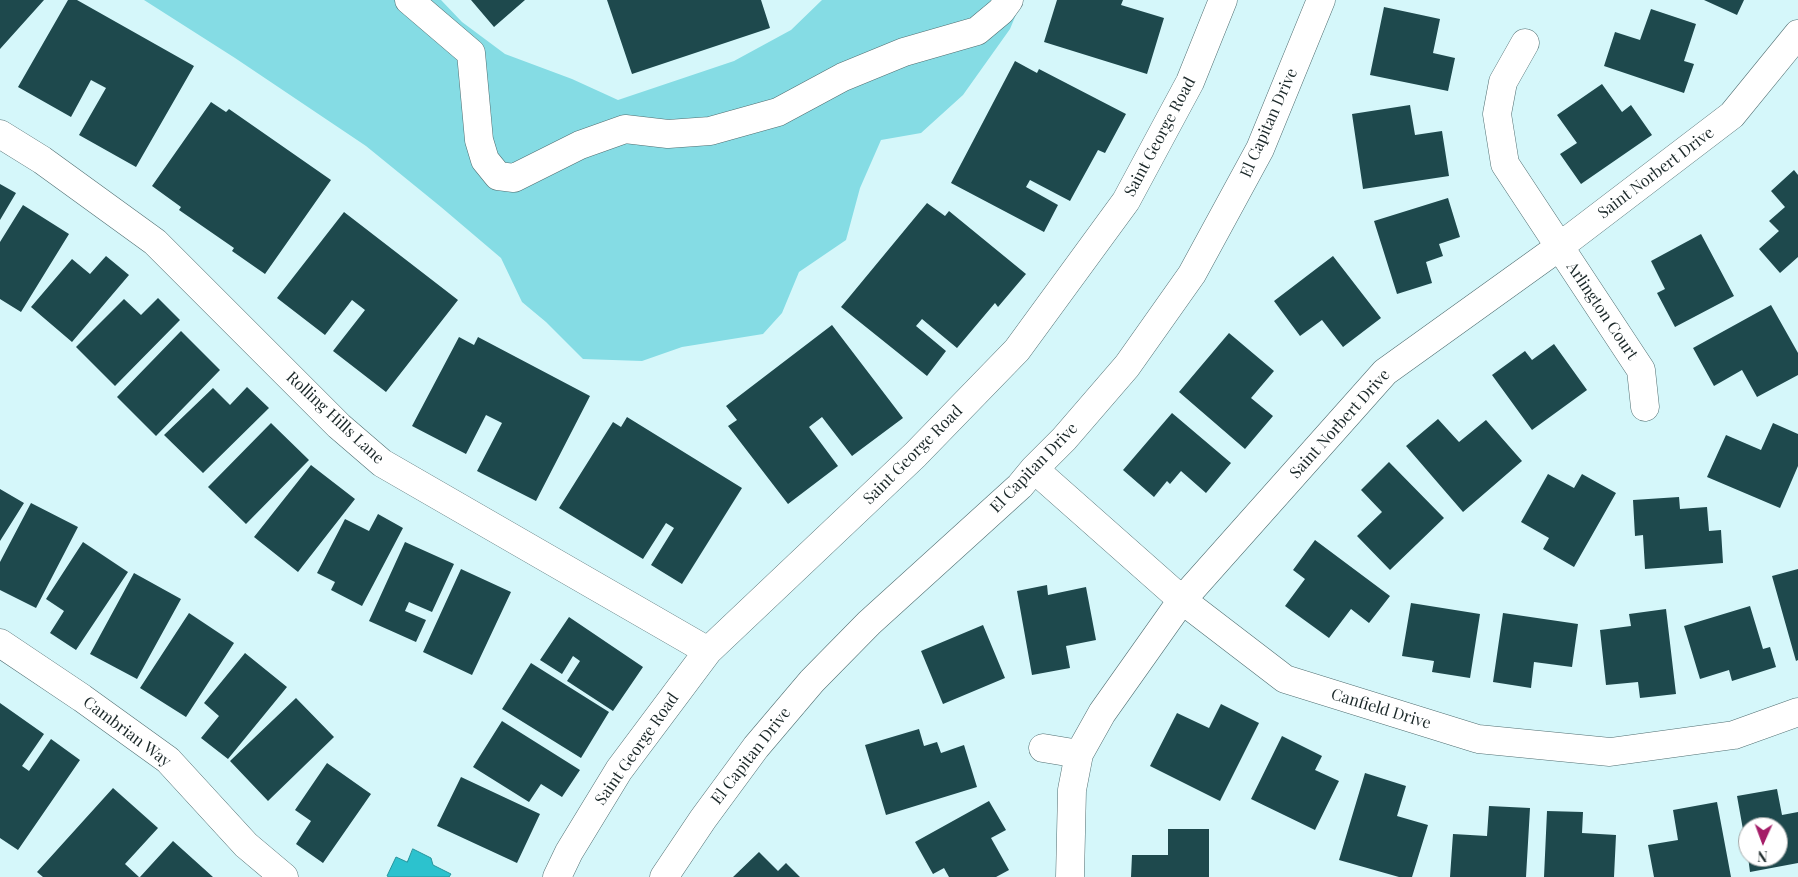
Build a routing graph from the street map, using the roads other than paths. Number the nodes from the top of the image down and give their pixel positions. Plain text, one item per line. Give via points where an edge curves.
1 (409, 0) edge
2 (1009, 0) edge
3 (1223, 0) edge
4 (1321, 0) edge
5 (1798, 34) edge
6 (1525, 43) dead end
7 (0, 134) edge
8 (1559, 247) junction
9 (1645, 407) dead end
10 (1034, 469) junction
11 (1182, 600) junction
12 (0, 643) edge
13 (708, 651) junction
14 (1798, 712) edge
15 (1043, 748) dead end
16 (1079, 754) junction
17 (284, 877) edge
18 (557, 877) edge
19 (664, 877) edge
20 (1070, 877) edge

1 - 2 street via 471,53 479,140 485,160 498,176 514,178 580,145 625,129 668,134 710,131 778,112 843,77 904,52 977,31
3 - 13 street, Saint George Road via 1190,82 1126,201 1017,350 915,455
4 - 10 street, El Capitan Drive via 1260,149 1192,274 1127,366
5 - 8 street, Saint Norbert Drive via 1732,115
6 - 8 street, Arlington Court via 1503,82 1497,114 1505,164
7 - 13 street, Rolling Hills Lane via 42,160 155,242 339,426 382,463
8 - 9 street, Arlington Court via 1641,370
8 - 11 street, Saint Norbert Drive via 1385,372
10 - 11 street, Canfield Drive
10 - 19 street, El Capitan Drive via 1020,486 869,623 812,681 756,747
11 - 14 street, Canfield Drive via 1285,679 1478,739 1610,752 1734,734
11 - 16 street, Saint Norbert Drive via 1102,713
12 - 17 street, Cambrian Way via 168,760 246,845
13 - 18 street, Saint George Road via 619,770
15 - 16 street
16 - 20 street, Saint Norbert Drive via 1072,790

